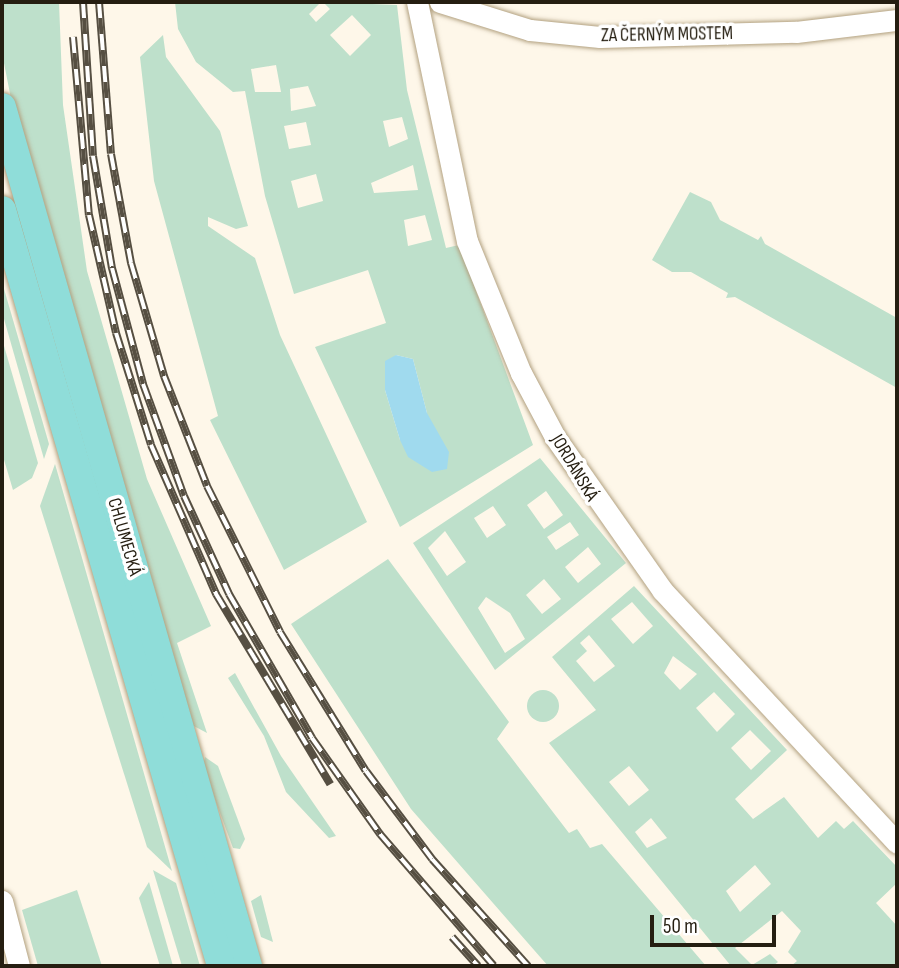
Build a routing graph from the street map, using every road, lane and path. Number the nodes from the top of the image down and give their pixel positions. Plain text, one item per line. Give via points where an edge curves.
1 (417, 2) edge
2 (440, 2) edge
3 (897, 20) edge
4 (2, 107) edge
5 (2, 210) edge
6 (2, 262) edge
7 (36, 328) junction
8 (897, 842) edge
9 (2, 901) edge
10 (19, 966) edge
11 (221, 966) edge
12 (248, 966) edge

1 - 8 street, JORDÁNSKÁ via 467,241 555,438 647,573
2 - 3 street, ZA ČERNÝM MOSTEM via 530,30 600,37 796,32
4 - 12 main road, CHLUMECKÁ
5 - 7 main road, CHLUMECKÁ
6 - 7 main road
7 - 11 main road, CHLUMECKÁ
9 - 10 street

